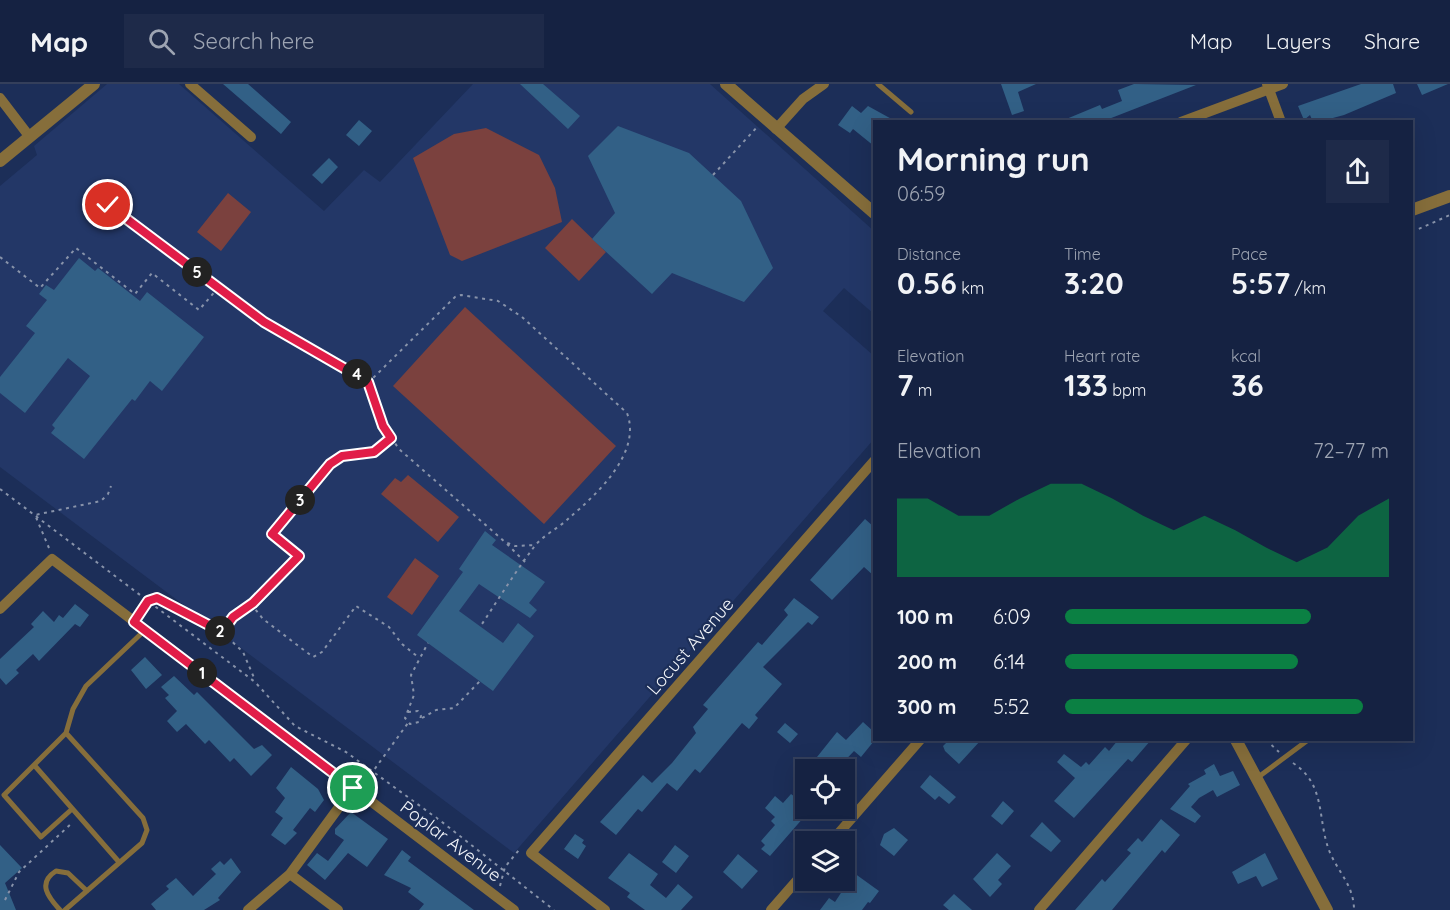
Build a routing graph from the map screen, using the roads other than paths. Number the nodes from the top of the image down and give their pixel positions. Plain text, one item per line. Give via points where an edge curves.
1 (93, 84) edge
2 (190, 84) edge
3 (726, 84) edge
4 (824, 84) edge
5 (878, 84) edge
6 (1283, 84) edge
7 (1268, 87) edge
8 (0, 98) edge
9 (911, 112) dead end
10 (1186, 120) edge
11 (1280, 120) edge
12 (776, 129) junction
13 (29, 136) junction
14 (251, 137) dead end
15 (0, 161) edge
16 (1450, 196) edge
17 (1413, 210) edge
18 (873, 212) edge
19 (873, 462) edge
20 (0, 609) edge
21 (145, 630) junction
22 (66, 733) junction
23 (919, 741) edge
24 (1185, 741) edge
25 (1237, 741) edge
26 (1307, 741) edge
27 (35, 766) junction
28 (1257, 778) junction
29 (353, 788) junction
30 (72, 809) junction
31 (841, 831) edge
32 (120, 862) junction
33 (290, 874) junction
34 (795, 883) edge
35 (87, 891) junction
36 (498, 897) junction
37 (60, 910) edge
38 (65, 910) edge
39 (248, 910) edge
40 (338, 910) edge
41 (493, 910) edge
42 (514, 910) edge
43 (605, 910) edge
44 (771, 910) edge
45 (1039, 910) edge
46 (1327, 910) edge

1 - 13 street
2 - 14 street
3 - 12 street
4 - 12 street via 803,99
5 - 9 lane
6 - 7 street
7 - 10 street
7 - 11 street
8 - 13 street
12 - 18 street
13 - 15 street
16 - 17 street
19 - 43 street, Locust Avenue via 527,849
20 - 21 street, Poplar Avenue via 52,559
21 - 22 lane via 86,686
21 - 29 street, Poplar Avenue
22 - 27 lane
22 - 32 lane via 146,824 142,843
23 - 31 street
24 - 45 street
25 - 28 street
26 - 28 lane
27 - 30 lane
27 - 30 lane via 4,795 41,837
28 - 46 street
29 - 33 street
29 - 36 street, Poplar Avenue
30 - 32 lane
32 - 35 lane
33 - 39 street
33 - 40 street
34 - 44 street
35 - 37 lane via 68,873 56,871 45,890
35 - 38 lane
36 - 41 street
36 - 42 street, Poplar Avenue

